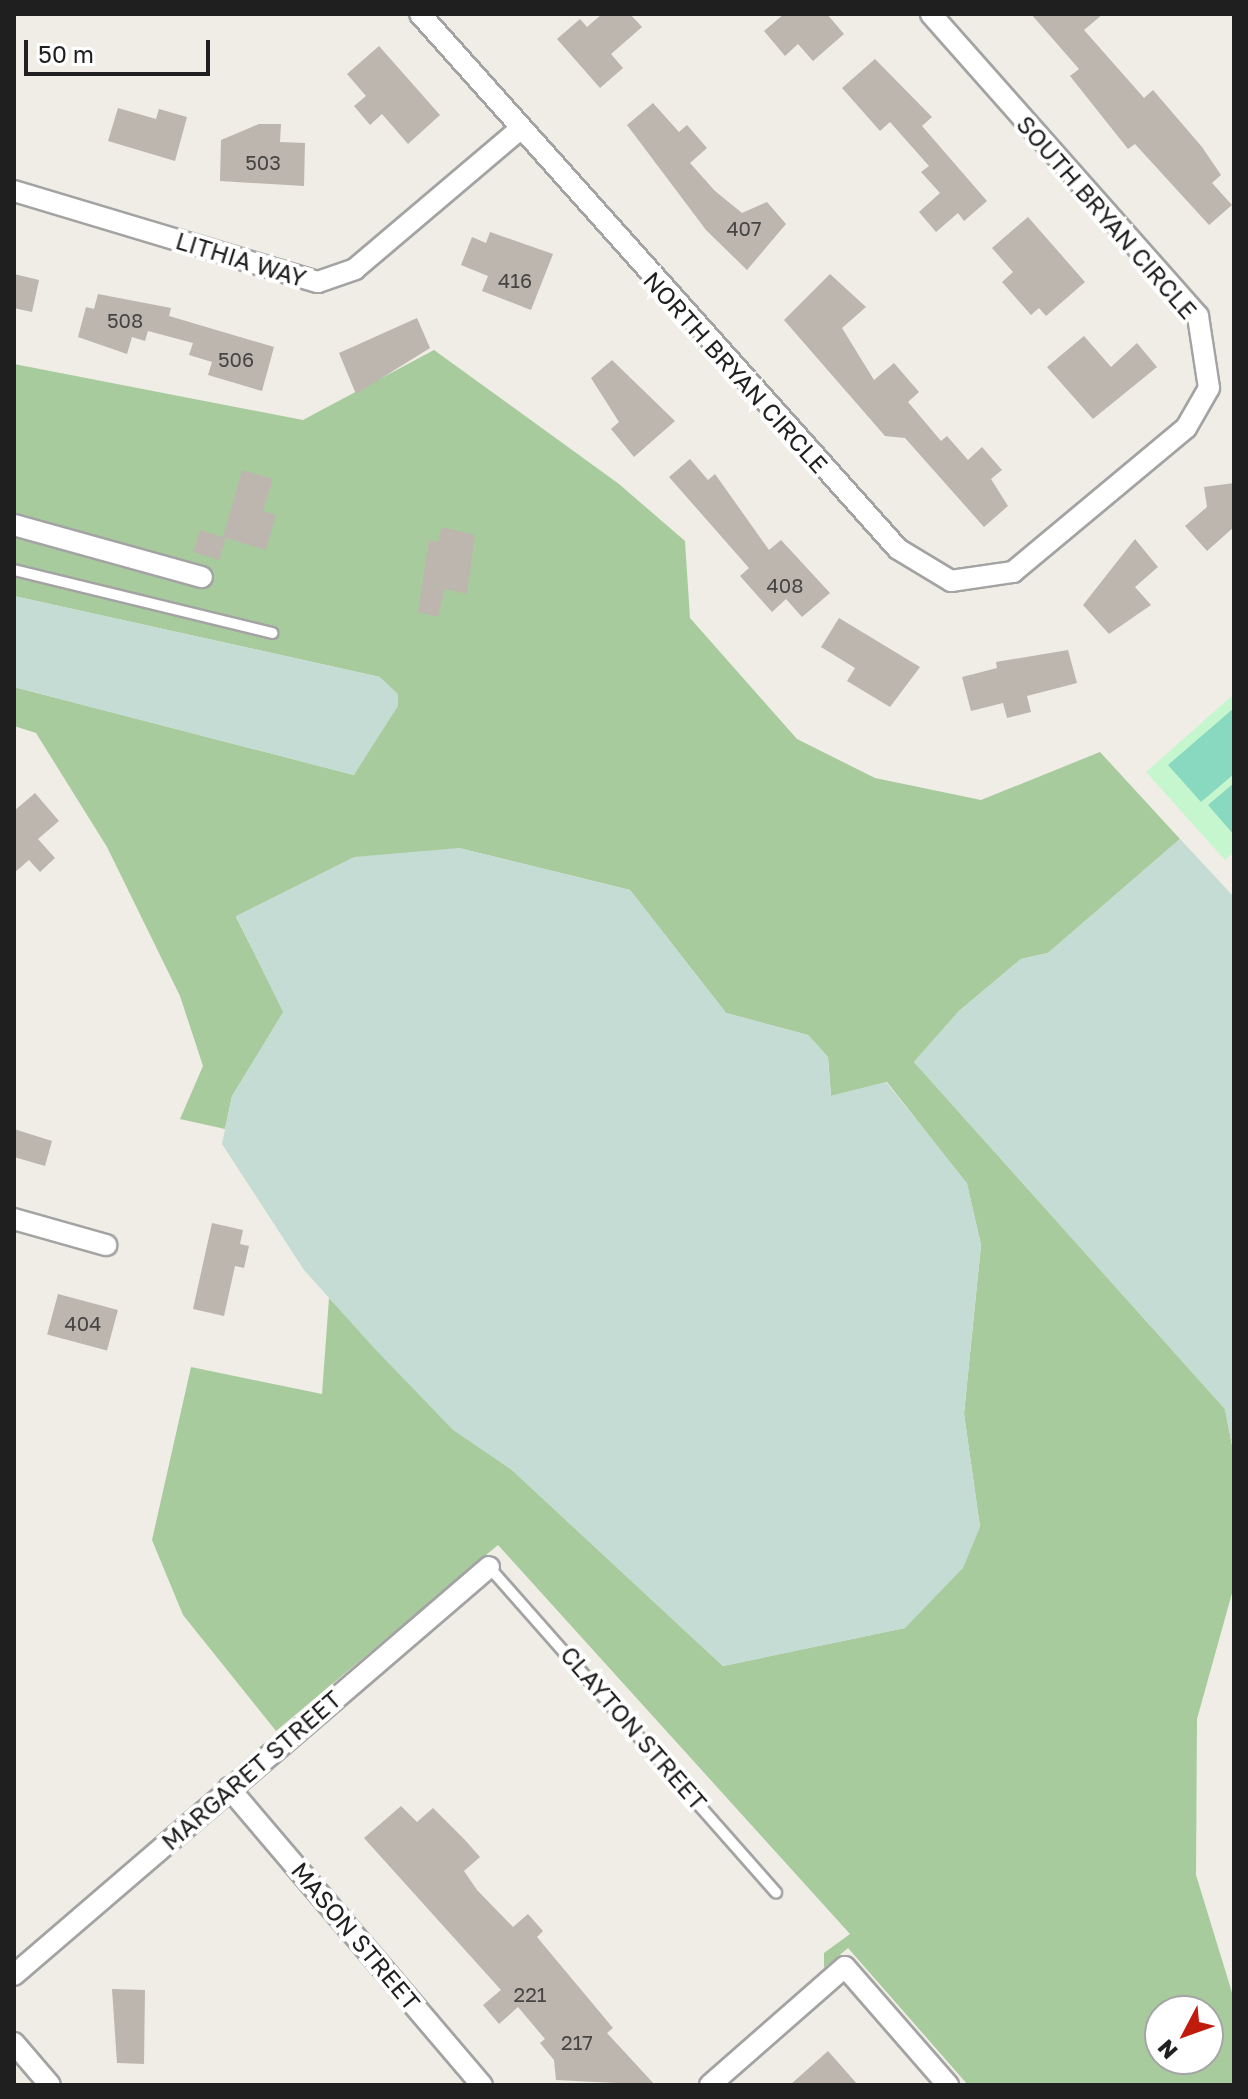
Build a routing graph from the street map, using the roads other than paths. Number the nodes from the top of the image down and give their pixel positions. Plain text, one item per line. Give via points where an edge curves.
1 (420, 14) edge
2 (931, 14) edge
3 (518, 131) junction
4 (14, 191) edge
5 (1099, 499) joint
6 (14, 525) edge
7 (14, 570) edge
8 (202, 577) dead end
9 (272, 633) dead end
10 (14, 1219) edge
11 (106, 1245) dead end
12 (489, 1567) joint
13 (229, 1788) junction
14 (776, 1893) dead end
15 (14, 1975) edge
16 (14, 2043) edge
17 (50, 2085) edge
18 (482, 2085) edge
19 (710, 2085) edge
20 (948, 2085) edge

1 - 3 street, NORTH BRYAN CIRCLE
2 - 5 street, SOUTH BRYAN CIRCLE via 1198,316 1209,388 1186,428
3 - 4 street, LITHIA WAY via 355,269 318,282
3 - 5 street, NORTH BRYAN CIRCLE via 898,549 951,581 1013,572
6 - 8 street
7 - 9 lane
10 - 11 street
12 - 13 street, MARGARET STREET
12 - 14 lane, CLAYTON STREET
13 - 15 street, MARGARET STREET
13 - 18 street, MASON STREET
16 - 17 street
19 - 20 street via 845,1967

